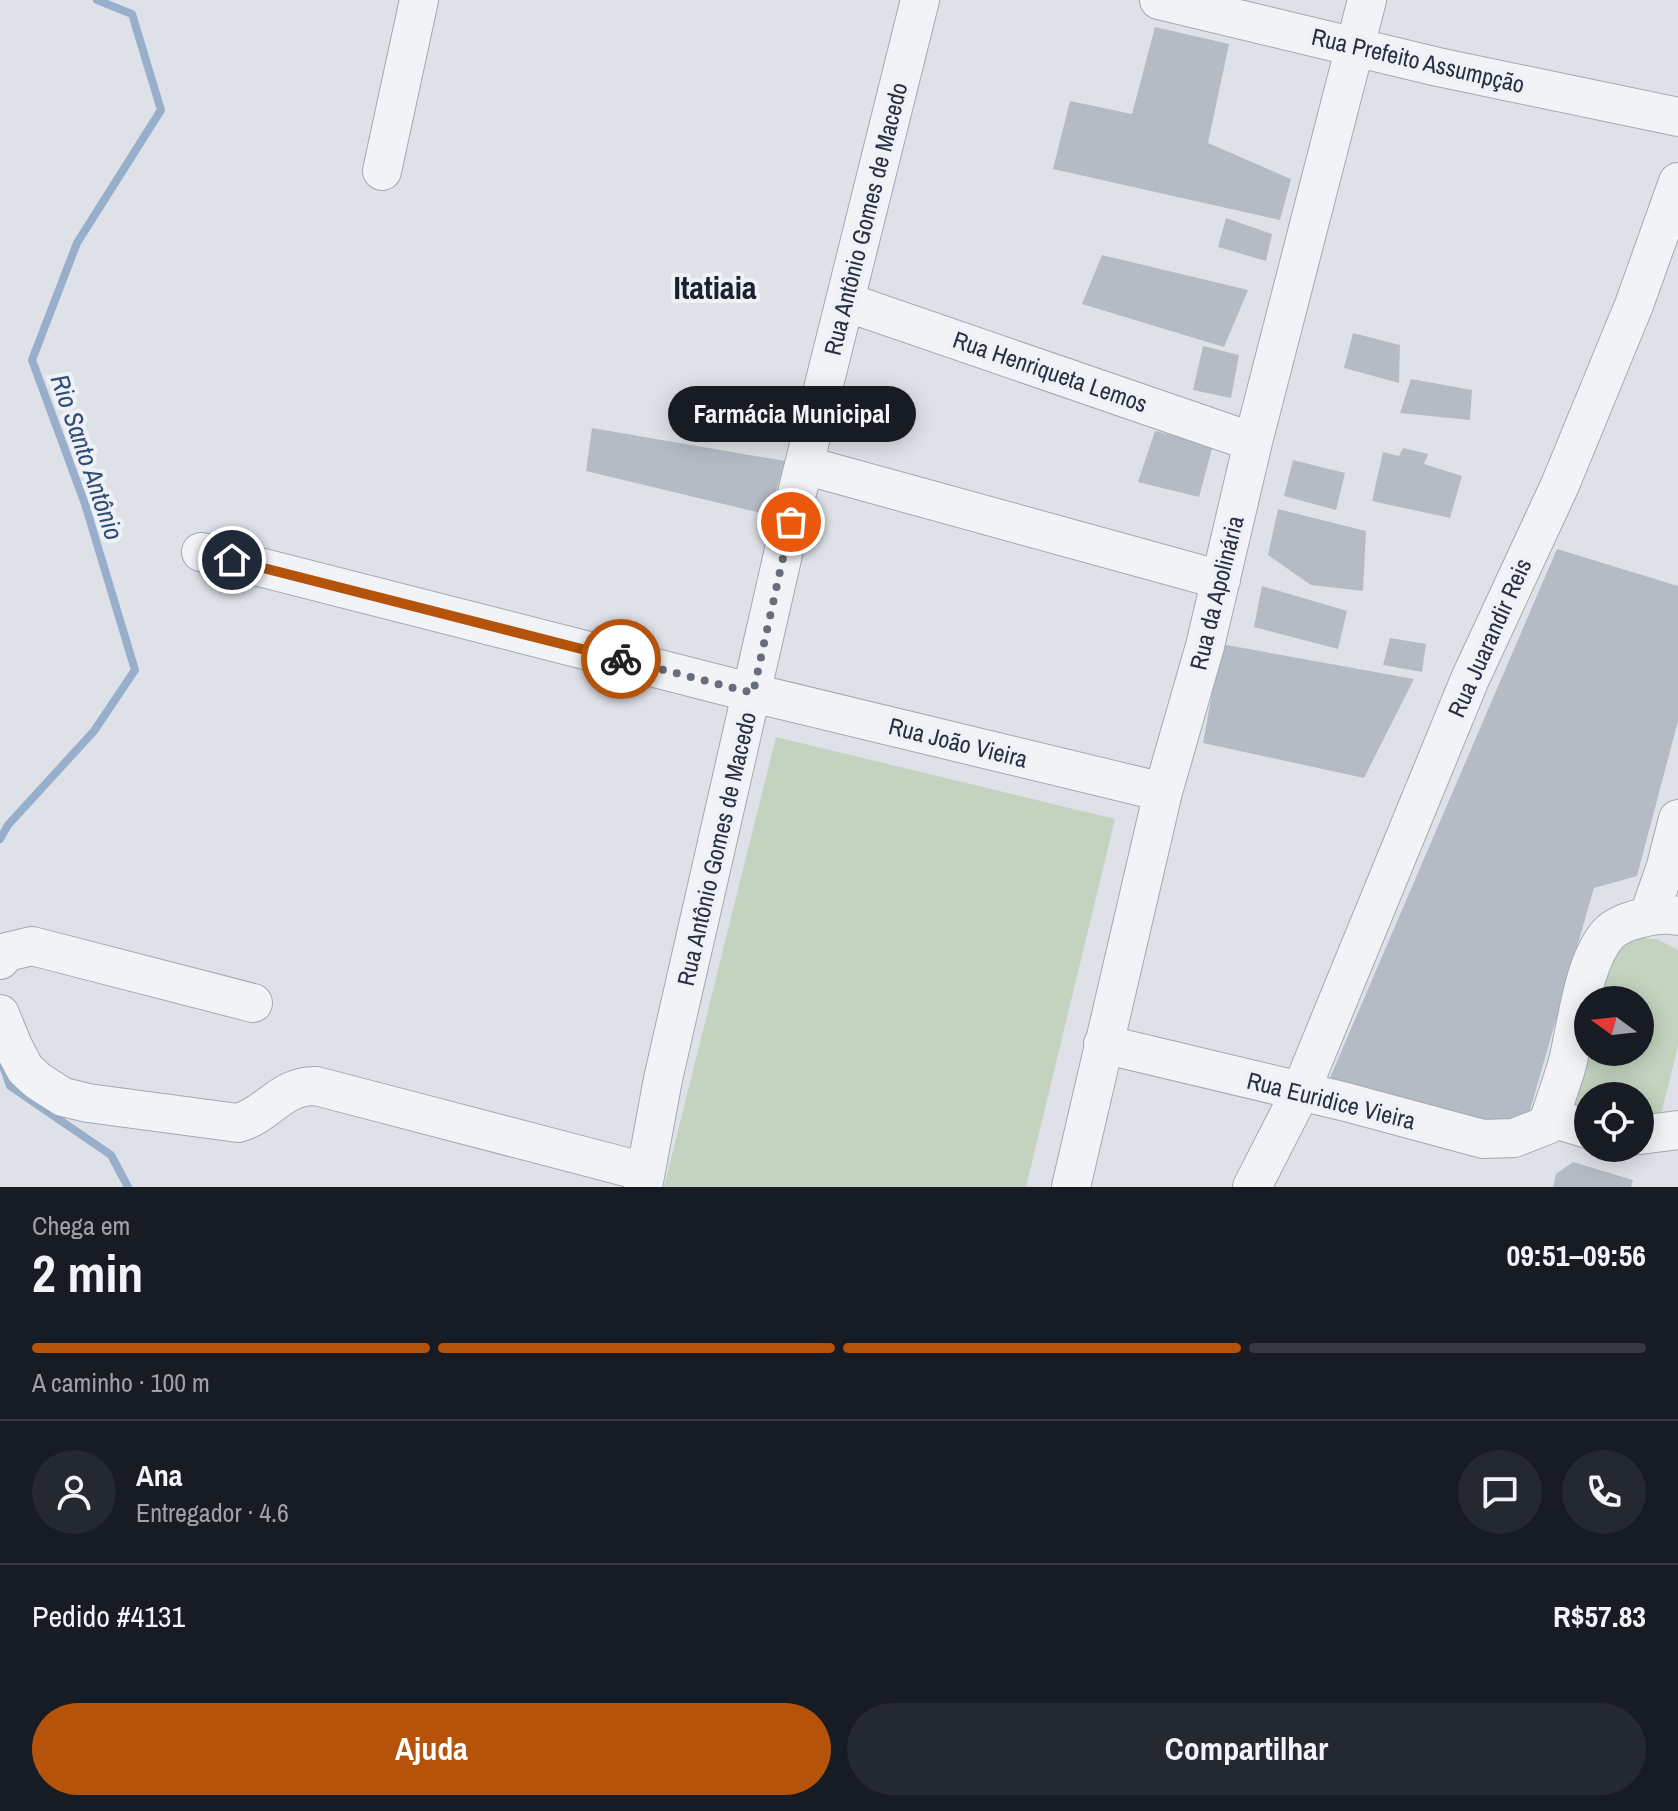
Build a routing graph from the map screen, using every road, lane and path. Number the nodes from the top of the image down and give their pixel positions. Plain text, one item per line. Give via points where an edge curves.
1 (419, 0) edge
2 (920, 0) edge
3 (1159, 0) edge
4 (1367, 0) edge
5 (1356, 48) junction
6 (1678, 117) edge
7 (382, 171) dead end
8 (1678, 182) edge
9 (846, 302) junction
10 (1253, 442) junction
11 (804, 465) junction
12 (201, 552) dead end
13 (1221, 580) junction
14 (753, 693) junction
15 (1163, 792) junction
16 (1678, 819) edge
17 (1664, 916) edge
18 (0, 960) edge
19 (253, 1003) dead end
20 (0, 1014) edge
21 (1103, 1044) junction
22 (1300, 1093) junction
23 (1551, 1114) junction
24 (1574, 1125) edge
25 (1678, 1130) edge
26 (1654, 1133) edge
27 (644, 1179) edge
28 (1071, 1187) edge
29 (1252, 1187) edge

1 - 7 street
2 - 9 street, Rua Antônio Gomes de Macedo
3 - 5 street, Rua Prefeito Assumpção
4 - 5 street, Rua da Apolinária
5 - 6 street, Rua Prefeito Assumpção
5 - 10 street, Rua da Apolinária
8 - 22 street, Rua Juarandir Reis via 1560,485 1470,679
9 - 10 street, Rua Henriqueta Lemos
9 - 11 street, Rua Antônio Gomes de Macedo
10 - 13 street, Rua da Apolinária
11 - 13 street
11 - 14 street, Rua Antônio Gomes de Macedo
12 - 14 street, Rua João Vieira
13 - 15 street, Rua da Apolinária
14 - 15 street, Rua João Vieira
14 - 27 street, Rua Antônio Gomes de Macedo
15 - 21 street, Rua da Apolinária
16 - 17 street via 1666,866
17 - 23 street via 1613,929 1599,947
18 - 19 street via 17,948 44,948
20 - 27 street via 25,1069 63,1097 238,1123 302,1085 316,1086
21 - 22 street, Rua Euridice Vieira
21 - 28 street, Rua da Apolinária
22 - 23 street, Rua Euridice Vieira via 1483,1139 1514,1138 1539,1129
22 - 29 street, Rua Juarandir Reis
23 - 24 street
25 - 26 street

